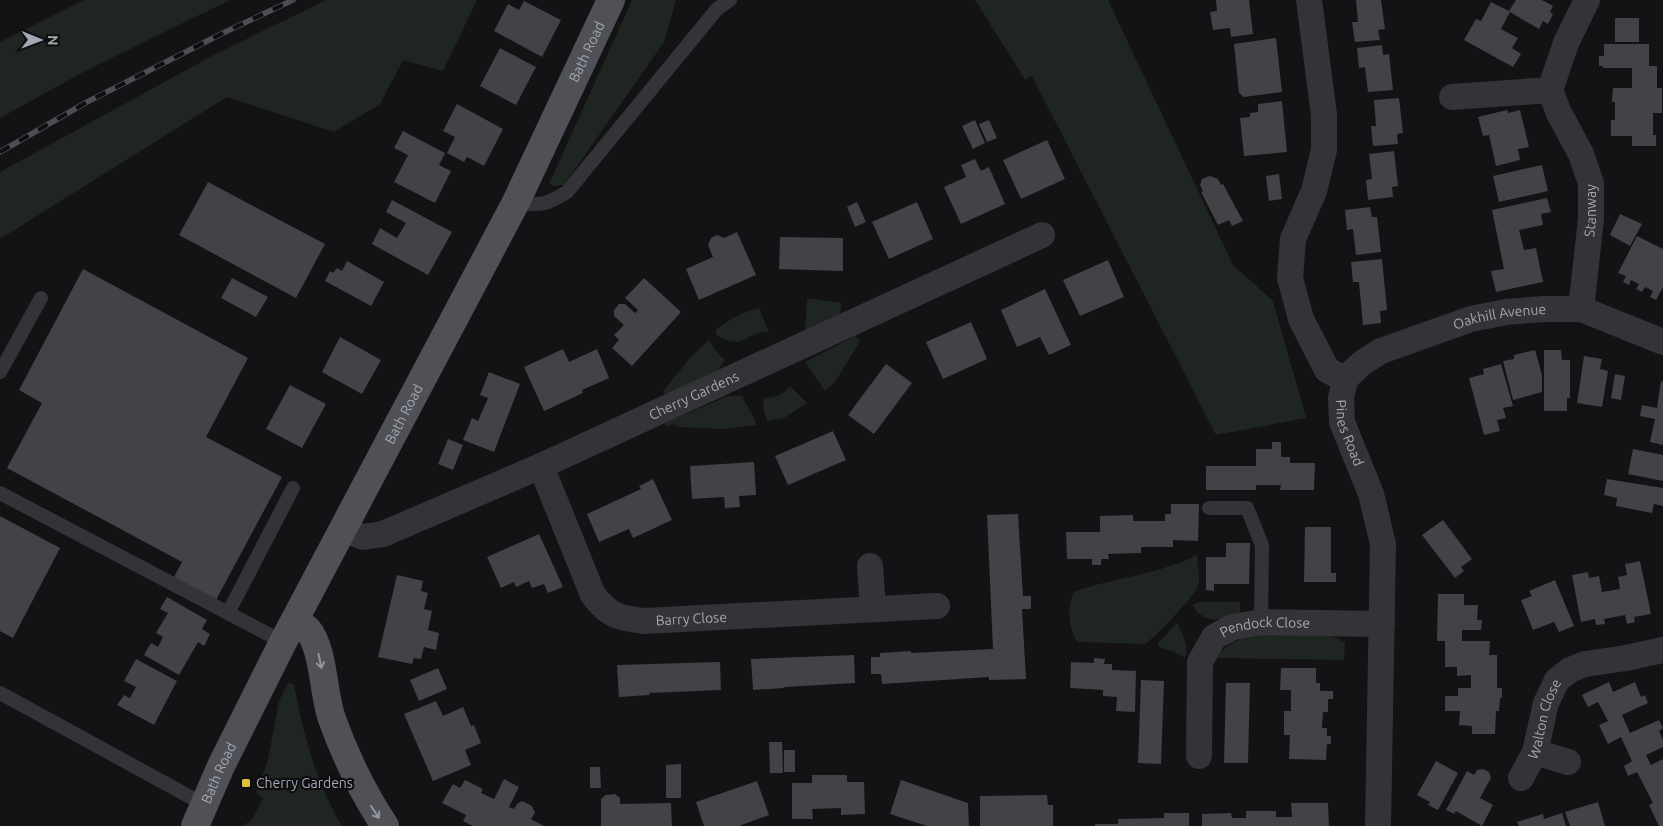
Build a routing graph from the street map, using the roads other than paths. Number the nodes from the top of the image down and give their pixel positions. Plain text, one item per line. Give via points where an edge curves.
1 (611, 0) edge
2 (730, 0) edge
3 (1309, 0) edge
4 (1588, 0) edge
5 (1550, 90) junction
6 (1452, 96) dead end
7 (516, 202) junction
8 (1042, 235) dead end
9 (41, 298) dead end
10 (1581, 309) junction
11 (1663, 342) edge
12 (0, 372) edge
13 (1345, 379) junction
14 (541, 466) junction
15 (293, 488) dead end
16 (0, 493) edge
17 (1208, 508) dead end
18 (343, 529) junction
19 (870, 566) dead end
20 (937, 606) dead end
21 (873, 609) junction
22 (228, 613) junction
23 (1261, 622) junction
24 (1382, 624) junction
25 (289, 631) junction
26 (1663, 650) edge
27 (0, 693) edge
28 (1535, 752) junction
29 (1199, 756) dead end
30 (1568, 762) dead end
31 (1522, 778) dead end
32 (200, 816) edge
33 (385, 826) edge
34 (1378, 826) edge

1 - 7 main road, Bath Road
2 - 7 lane via 717,9 567,192 550,203
3 - 13 street, Pines Road via 1324,116 1324,150 1314,191 1293,239 1290,278 1301,318 1327,370
4 - 5 street via 1566,43
5 - 6 street
5 - 10 street, Stanway via 1558,113 1581,154 1591,183 1591,219
7 - 18 main road, Bath Road
8 - 14 street, Cherry Gardens
9 - 12 lane
10 - 11 street, Oakhill Avenue
10 - 13 street, Oakhill Avenue via 1506,312 1471,320 1381,351
13 - 24 street, Pines Road via 1341,398 1342,422 1371,494 1383,544
14 - 18 street, Cherry Gardens via 383,534 363,537
14 - 21 street, Barry Close via 593,595 604,609 624,618 644,620
15 - 22 lane
16 - 22 lane
17 - 23 lane via 1247,508 1262,545
18 - 25 main road, Bath Road
19 - 21 street
20 - 21 street, Barry Close
22 - 25 lane
23 - 24 street, Pendock Close
23 - 29 street, Pendock Close via 1233,627 1214,637 1200,662
24 - 34 street, Pines Road
25 - 32 main road, Bath Road via 221,766
25 -> 33 main road via 308,630 317,646 331,716 347,759 366,798
26 - 28 street, Walton Close via 1585,664 1557,680 1546,703
27 - 32 lane
28 - 30 street
28 - 31 street, Walton Close

